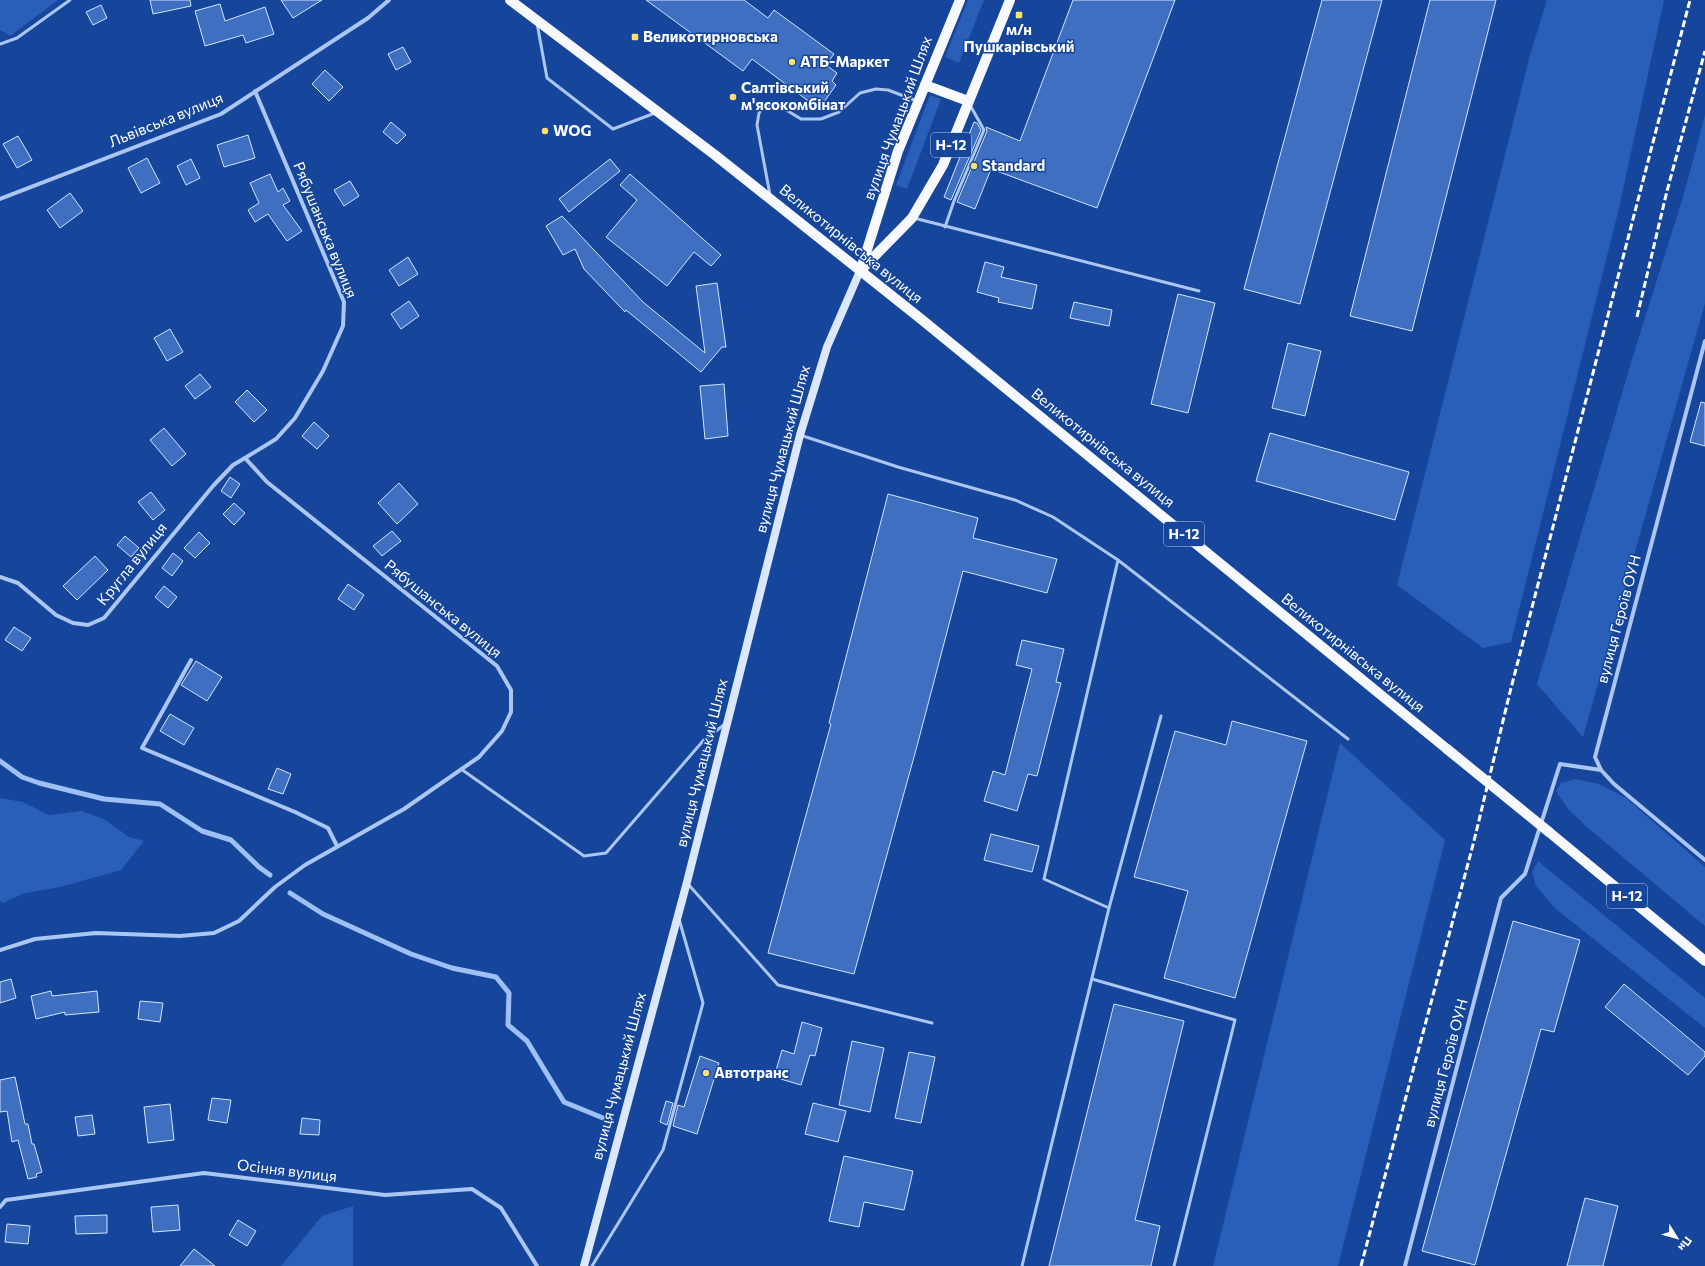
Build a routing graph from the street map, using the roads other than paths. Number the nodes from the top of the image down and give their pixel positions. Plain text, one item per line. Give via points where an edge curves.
1 (70, 0) edge
2 (389, 0) edge
3 (510, 0) edge
4 (960, 0) edge
5 (1010, 0) edge
6 (536, 20) junction
7 (0, 44) edge
8 (925, 85) junction
9 (255, 91) junction
10 (968, 101) junction
11 (918, 102) junction
12 (659, 112) junction
13 (0, 199) edge
14 (771, 199) junction
15 (912, 218) junction
16 (945, 227) junction
17 (860, 271) junction
18 (1200, 291) dead end
19 (1705, 341) edge
20 (800, 435) junction
21 (245, 458) junction
22 (1118, 560) junction
23 (0, 577) edge
24 (191, 660) dead end
25 (1160, 716) dead end
26 (728, 722) junction
27 (1348, 739) dead end
28 (461, 769) junction
29 (1601, 770) junction
30 (337, 846) junction
31 (1705, 860) edge
32 (687, 882) junction
33 (1109, 908) junction
34 (678, 914) junction
35 (0, 950) edge
36 (1705, 960) edge
37 (1092, 979) junction
38 (932, 1023) dead end
39 (0, 1207) edge
40 (537, 1266) edge
41 (584, 1266) edge
42 (592, 1266) edge
43 (1022, 1266) edge
44 (1174, 1266) edge
45 (1405, 1266) edge

1 - 7 lane via 17,38
2 - 9 street, Львівська вулиця via 368,18
3 - 6 main road, Великотирнівська вулиця
4 - 8 main road, вулиця Чумацький Шлях
5 - 10 main road, вулиця Чумацький Шлях / Н-12
6 - 12 main road, Великотирнівська вулиця
6 - 12 lane via 547,78 613,129
8 - 10 main road
8 - 11 main road, вулиця Чумацький Шлях
9 - 13 street, Львівська вулиця via 221,114
9 - 21 street, Рябушанська вулиця via 344,302 344,326 323,372 295,418 276,438
10 - 15 main road, вулиця Чумацький Шлях / Н-12 via 943,165
10 - 16 lane via 984,130
11 - 14 lane via 876,88 860,93 839,112 822,119 801,119 783,108 765,106 760,110 757,125
11 - 17 main road, вулиця Чумацький Шлях via 898,151
12 - 14 main road, Великотирнівська вулиця
14 - 17 main road, Великотирнівська вулиця
15 - 16 lane
15 - 17 main road, вулиця Чумацький Шлях / Н-12
16 - 18 lane
17 - 20 main road, вулиця Чумацький Шлях via 827,347
17 - 36 main road, Великотирнівська вулиця / Н-12, bridge
19 - 29 street, вулиця Героїв ОУН via 1595,757
20 - 22 lane via 898,467 1015,500 1053,518
20 - 26 main road, вулиця Чумацький Шлях
21 - 23 street, Кругла вулиця via 233,465 213,486 104,618 88,625 73,623 56,615 18,583
21 - 28 street, Рябушанська вулиця via 267,482 497,666 511,690 511,712 502,731 479,757
22 - 27 lane
22 - 33 lane via 1044,879
24 - 30 street via 142,748 328,828
25 - 33 lane
26 - 28 lane via 703,741 606,853 584,856
26 - 32 main road, вулиця Чумацький Шлях
28 - 30 street, Рябушанська вулиця via 404,808
29 - 31 street, вулиця Героїв ОУН via 1614,784
29 - 45 street, вулиця Героїв ОУН via 1560,764 1525,874 1501,898
30 - 35 street, Рябушанська вулиця via 275,887 239,921 214,933 180,936 96,933 35,939
32 - 34 main road, вулиця Чумацький Шлях
32 - 38 lane via 778,985
33 - 37 lane
34 - 41 main road, вулиця Чумацький Шлях
34 - 42 lane via 703,1003 663,1150
37 - 43 lane
37 - 44 lane via 1235,1020
39 - 40 street, Осіння вулиця via 6,1200 204,1173 385,1194 472,1189 501,1208

